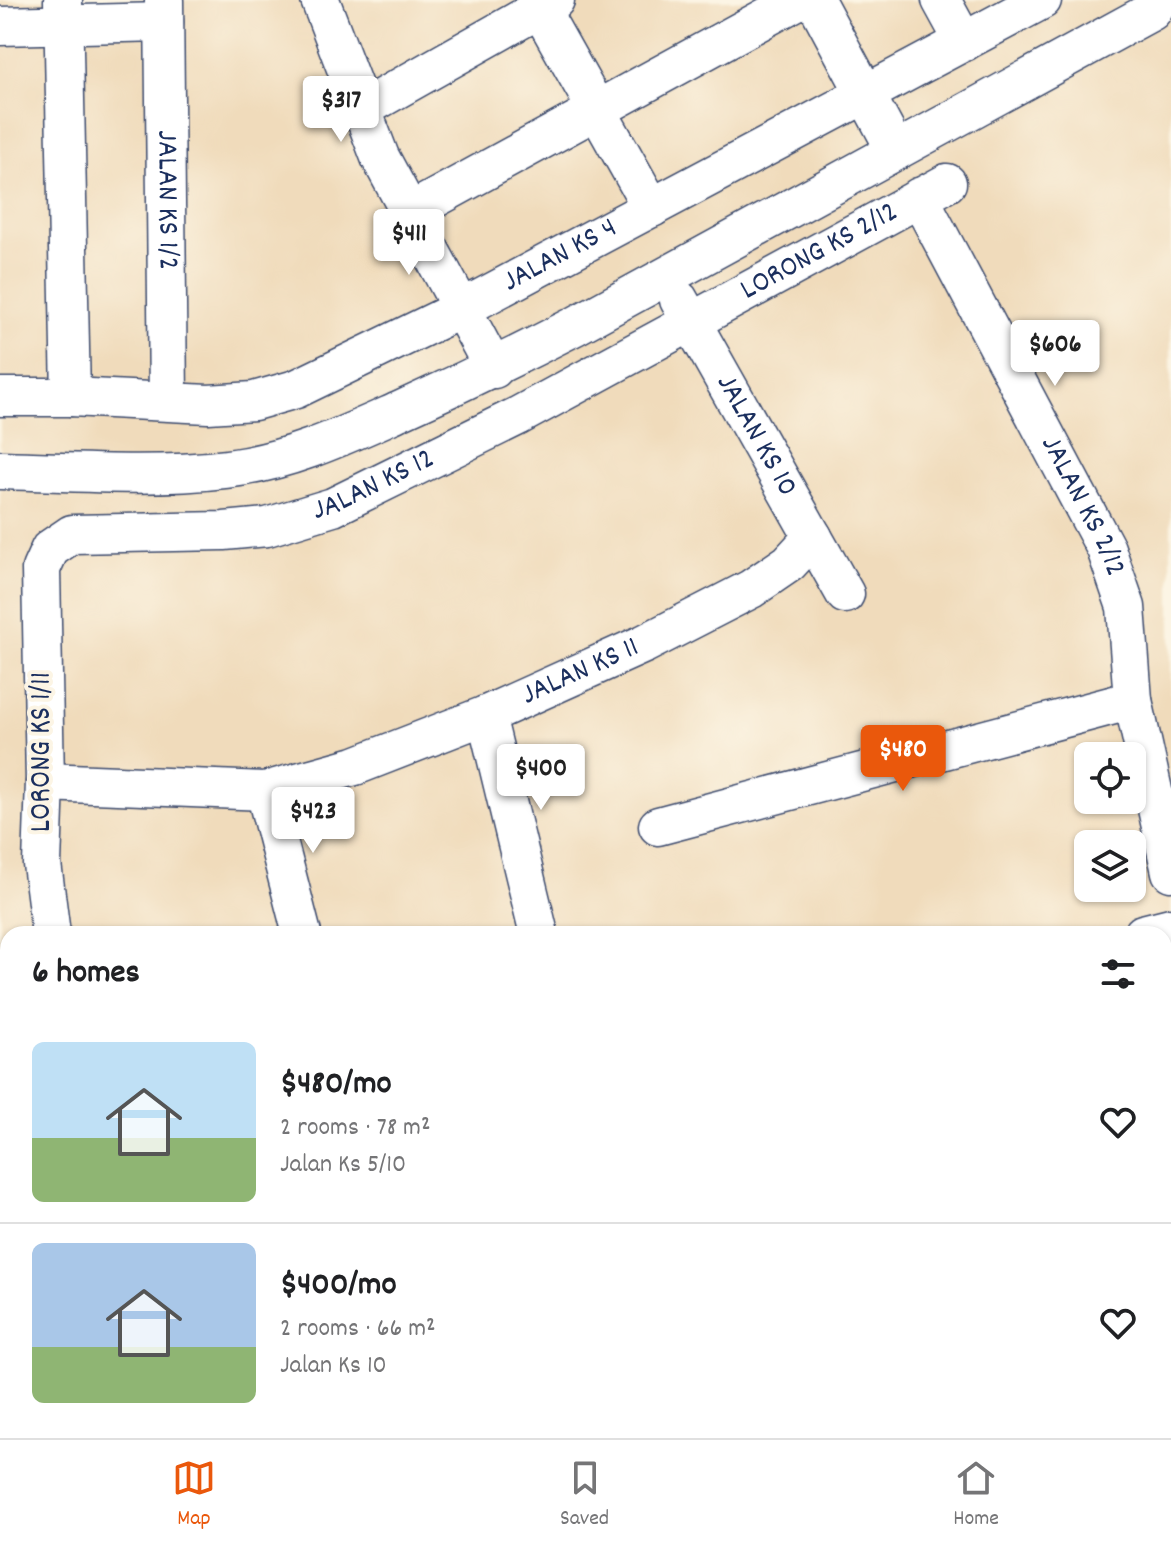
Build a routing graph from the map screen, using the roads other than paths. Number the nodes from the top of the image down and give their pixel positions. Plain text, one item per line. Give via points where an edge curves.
1 (320, 0) edge
2 (798, 0) edge
3 (815, 0) edge
4 (941, 0) edge
5 (1042, 0) edge
6 (547, 4) edge
7 (1161, 8) edge
8 (164, 11) edge
9 (63, 12) edge
10 (0, 26) edge
11 (964, 42) junction
12 (866, 95) junction
13 (362, 109) junction
14 (597, 110) junction
15 (896, 151) junction
16 (933, 190) joint
17 (652, 208) junction
18 (410, 212) junction
19 (665, 277) junction
20 (461, 309) junction
21 (691, 323) junction
22 (494, 369) junction
23 (0, 397) edge
24 (71, 397) junction
25 (168, 401) junction
26 (0, 470) edge
27 (813, 537) junction
28 (41, 569) joint
29 (845, 594) dead end
30 (1133, 700) junction
31 (486, 715) junction
32 (45, 782) junction
33 (265, 791) junction
34 (658, 826) dead end
35 (1171, 872) edge
36 (50, 926) edge
37 (300, 926) edge
38 (537, 926) edge

1 - 13 street
2 - 14 street
3 - 12 street
4 - 11 street
5 - 11 street, JALAN KS 4
6 - 13 street
6 - 14 street
7 - 15 street
8 - 9 street
8 - 25 street, JALAN KS 1/2
9 - 10 street
9 - 24 street
11 - 12 street, JALAN KS 4
12 - 15 street
12 - 17 street, JALAN KS 4
13 - 18 street
14 - 17 street
14 - 18 street
15 - 19 street
16 - 21 street, LORONG KS 2/12
16 - 30 street, JALAN KS 2/12 via 1106,549 1126,607
17 - 20 street, JALAN KS 4
18 - 20 street
19 - 21 street, JALAN KS 10
19 - 22 street
20 - 22 street
20 - 25 street, JALAN KS 4 via 296,389 254,401
21 - 27 street, JALAN KS 10
21 - 28 street, JALAN KS 12 via 333,507 239,530 72,534 50,549
22 - 26 street via 279,460 170,473
23 - 24 street, JALAN KS 4
24 - 25 street, JALAN KS 4
27 - 29 street, JALAN KS 10
27 - 31 street, JALAN KS 11 via 789,563 751,589
28 - 32 street, LORONG KS 1/11
30 - 34 street
30 - 35 street
31 - 33 street, JALAN KS 11 via 355,766
31 - 38 street
32 - 33 street, JALAN KS 11
32 - 36 street, LORONG KS 1/11 via 42,864
33 - 37 street

